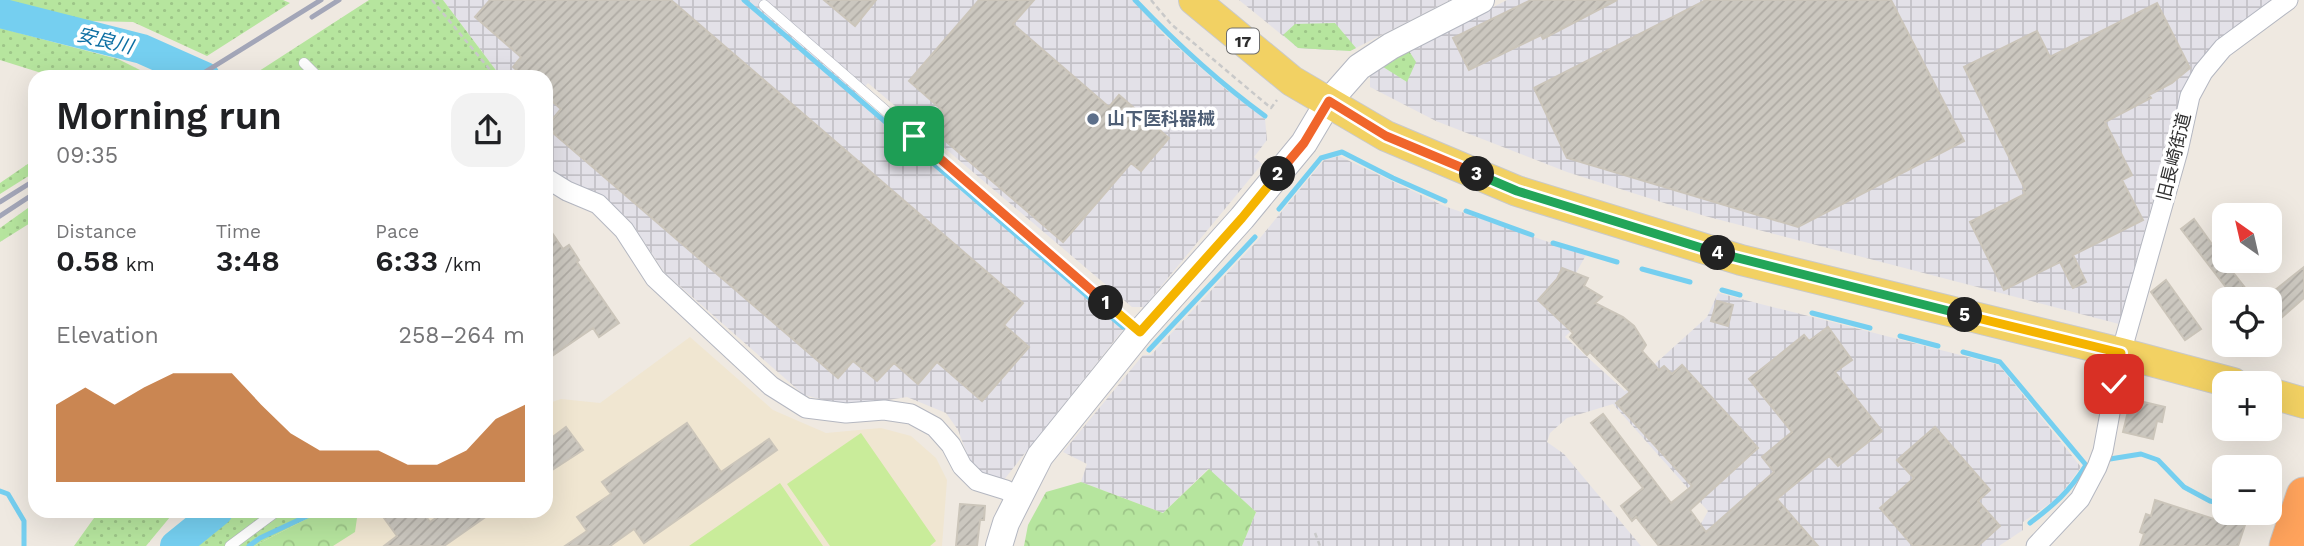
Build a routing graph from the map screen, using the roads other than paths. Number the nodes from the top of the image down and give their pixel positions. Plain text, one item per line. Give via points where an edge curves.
1 (1194, 0) edge
2 (1480, 0) edge
3 (2288, 0) edge
4 (764, 5) dead end
5 (304, 63) dead end
6 (311, 70) edge
7 (1329, 101) junction
8 (553, 182) edge
9 (1140, 332) junction
10 (2121, 353) junction
11 (2212, 377) edge
12 (2282, 397) edge
13 (2304, 403) edge
14 (2304, 495) edge
15 (1019, 498) junction
16 (268, 518) edge
17 (230, 546) edge
18 (999, 546) edge
19 (2036, 546) edge
20 (2287, 546) edge

1 - 7 main road, 17 via 1292,81
2 - 7 street via 1359,67
3 - 10 street, 旧長崎街道 via 2223,48 2190,96
4 - 9 lane
5 - 6 lane
7 - 9 street via 1304,143 1269,186
7 - 10 main road, 17 via 1386,136 1517,191 1741,260
8 - 15 street via 598,204 624,230 655,278 771,386 806,408 911,414 935,427 977,481
9 - 15 street via 1040,456
10 - 11 main road, 17
10 - 19 street, 旧長崎街道 via 2095,472 2080,499
12 - 13 main road
14 - 20 highway
15 - 18 street
16 - 17 lane

